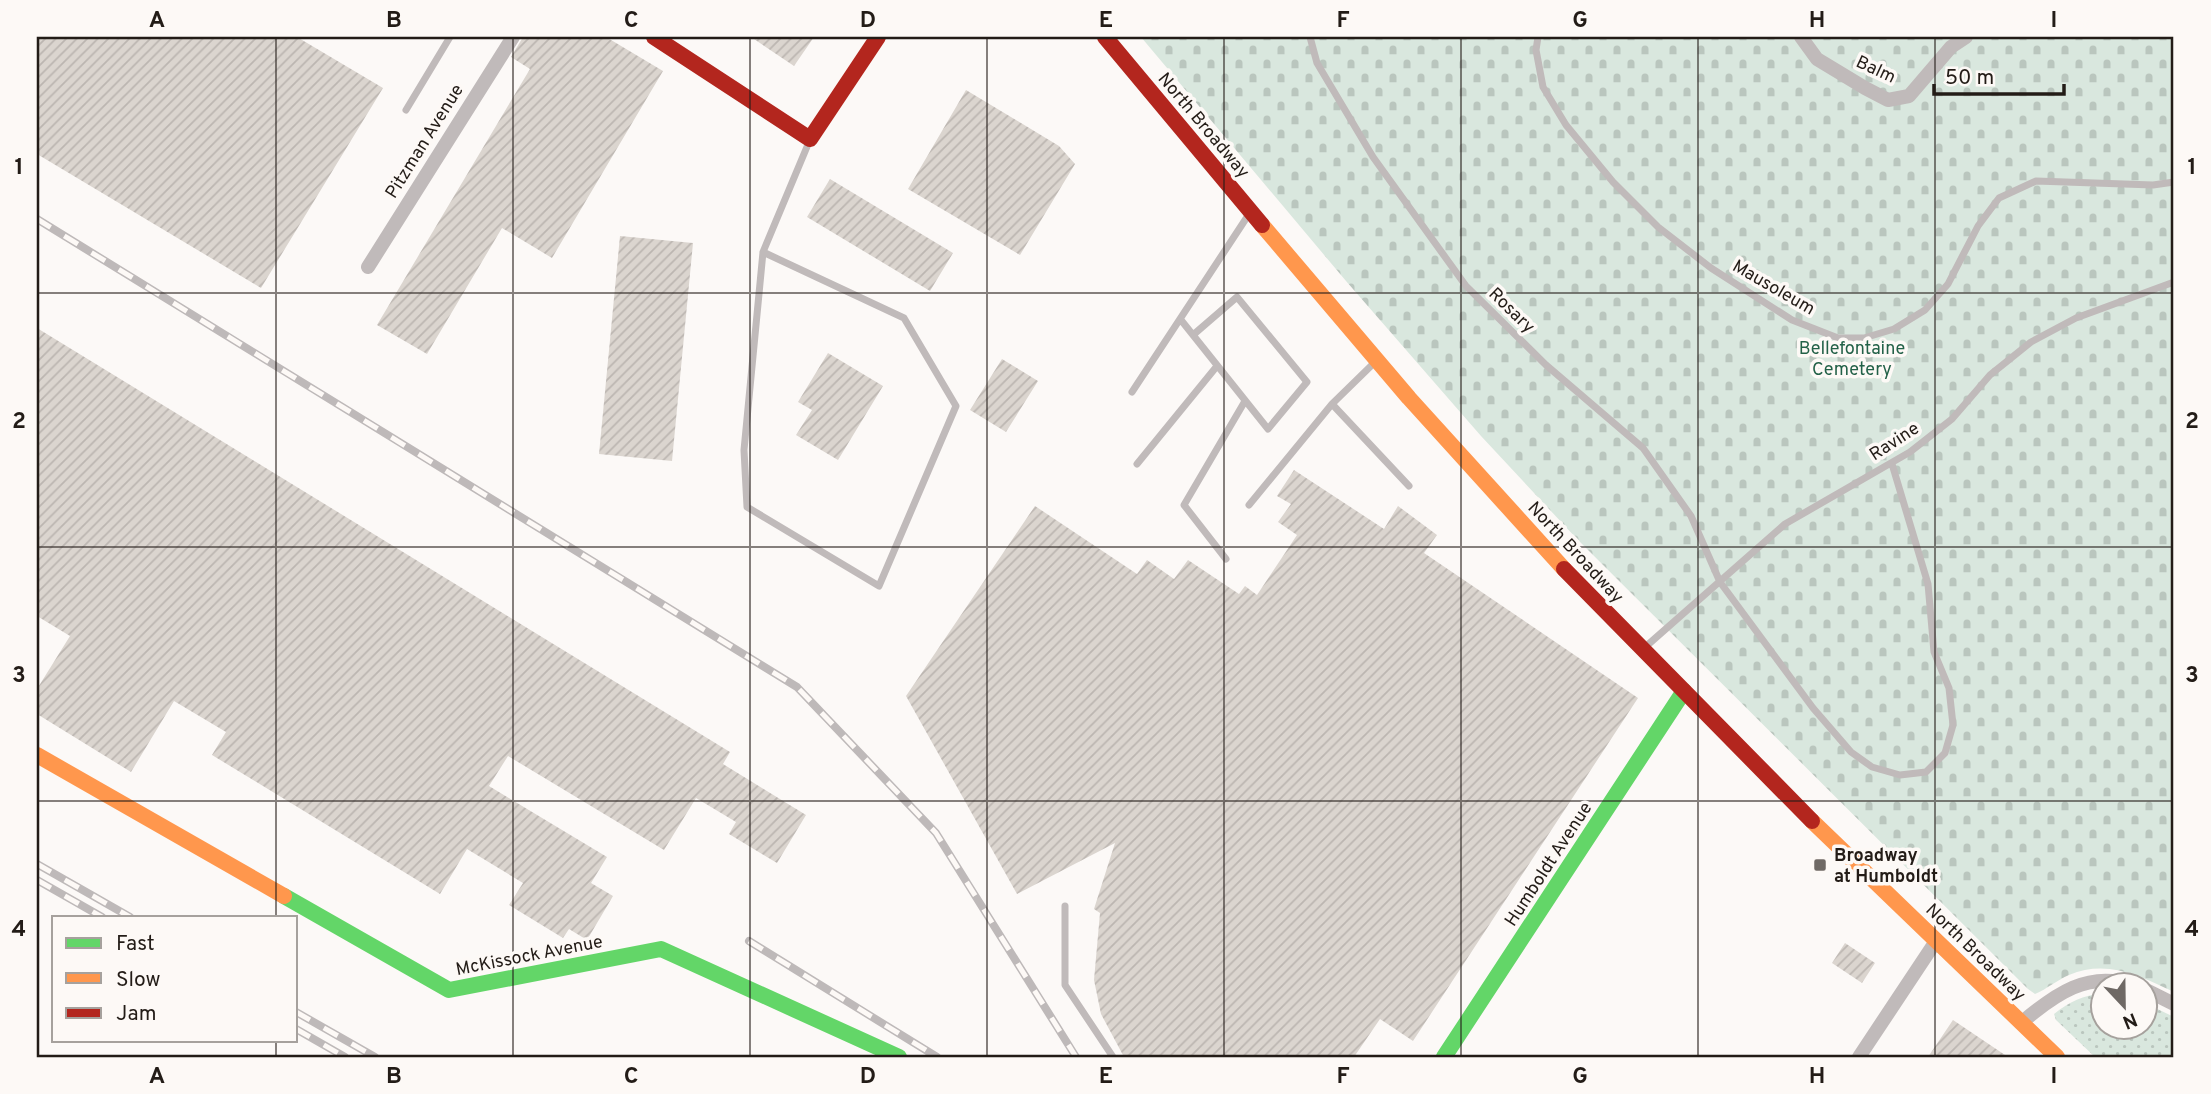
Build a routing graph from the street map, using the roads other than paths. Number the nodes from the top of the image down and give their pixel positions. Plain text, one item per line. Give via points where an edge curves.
1 (450, 37) edge
2 (513, 37) edge
3 (654, 37) edge
4 (878, 37) edge
5 (1105, 37) edge
6 (1310, 37) edge
7 (1538, 37) edge
8 (1801, 37) edge
9 (1966, 37) edge
10 (406, 110) dead end
11 (810, 138) junction
12 (2174, 181) edge
13 (1251, 210) junction
14 (763, 252) junction
15 (368, 267) dead end
16 (2174, 282) edge
17 (1181, 320) junction
18 (1193, 335) junction
19 (1377, 360) junction
20 (1217, 366) junction
21 (1132, 391) dead end
22 (1245, 401) junction
23 (1332, 404) junction
24 (1137, 464) dead end
25 (1892, 464) junction
26 (1409, 486) dead end
27 (1250, 505) dead end
28 (1226, 559) dead end
29 (1720, 582) junction
30 (1643, 649) junction
31 (1684, 691) junction
32 (37, 755) edge
33 (1065, 906) dead end
34 (1936, 941) junction
35 (2088, 982) edge
36 (2158, 996) edge
37 (2174, 1004) edge
38 (2021, 1023) junction
39 (899, 1057) edge
40 (1113, 1057) edge
41 (1444, 1057) edge
42 (1859, 1057) edge
43 (2057, 1057) edge

1 - 10 lane
2 - 15 street, Pitzman Avenue
3 - 11 street
4 - 11 street
5 - 13 street, North Broadway
6 - 29 lane, Rosary via 1317,63 1373,157 1466,286 1546,365 1643,449 1691,516
7 - 12 lane, Mausoleum via 1543,87 1566,125 1613,182 1711,268 1792,320 1838,338 1864,338 1894,329 1925,310 1948,284 1978,226 1999,198 2036,181 2153,185
8 - 9 street, Balm via 1818,59 1888,100 1909,96 1951,47
11 - 14 lane
13 - 17 lane
13 - 19 street, North Broadway
14 - 14 lane via 744,450 747,506 879,586 956,406 904,318
16 - 25 lane, Ravine via 2076,318 2031,342 1990,375 1952,419
17 - 18 lane
17 - 21 lane
18 - 20 lane
18 - 22 lane via 1237,296 1307,382 1268,429
19 - 23 lane
19 - 30 street, North Broadway via 1509,509
20 - 22 lane
20 - 24 lane
22 - 28 lane via 1184,505
23 - 26 lane
23 - 27 lane
25 - 29 lane, Ravine via 1785,524
25 - 29 lane, Rosary via 1928,584 1934,652 1949,688 1953,725 1945,753 1926,772 1899,775 1872,766 1851,752
29 - 30 lane, Ravine
30 - 31 street, North Broadway
31 - 34 street, North Broadway
31 - 41 street, Humboldt Avenue
32 - 39 street, McKissock Avenue via 449,990 661,949
33 - 40 lane via 1065,985
34 - 38 street, North Broadway
34 - 42 street
35 - 38 street via 2050,1000
36 - 37 street
38 - 43 street, North Broadway

